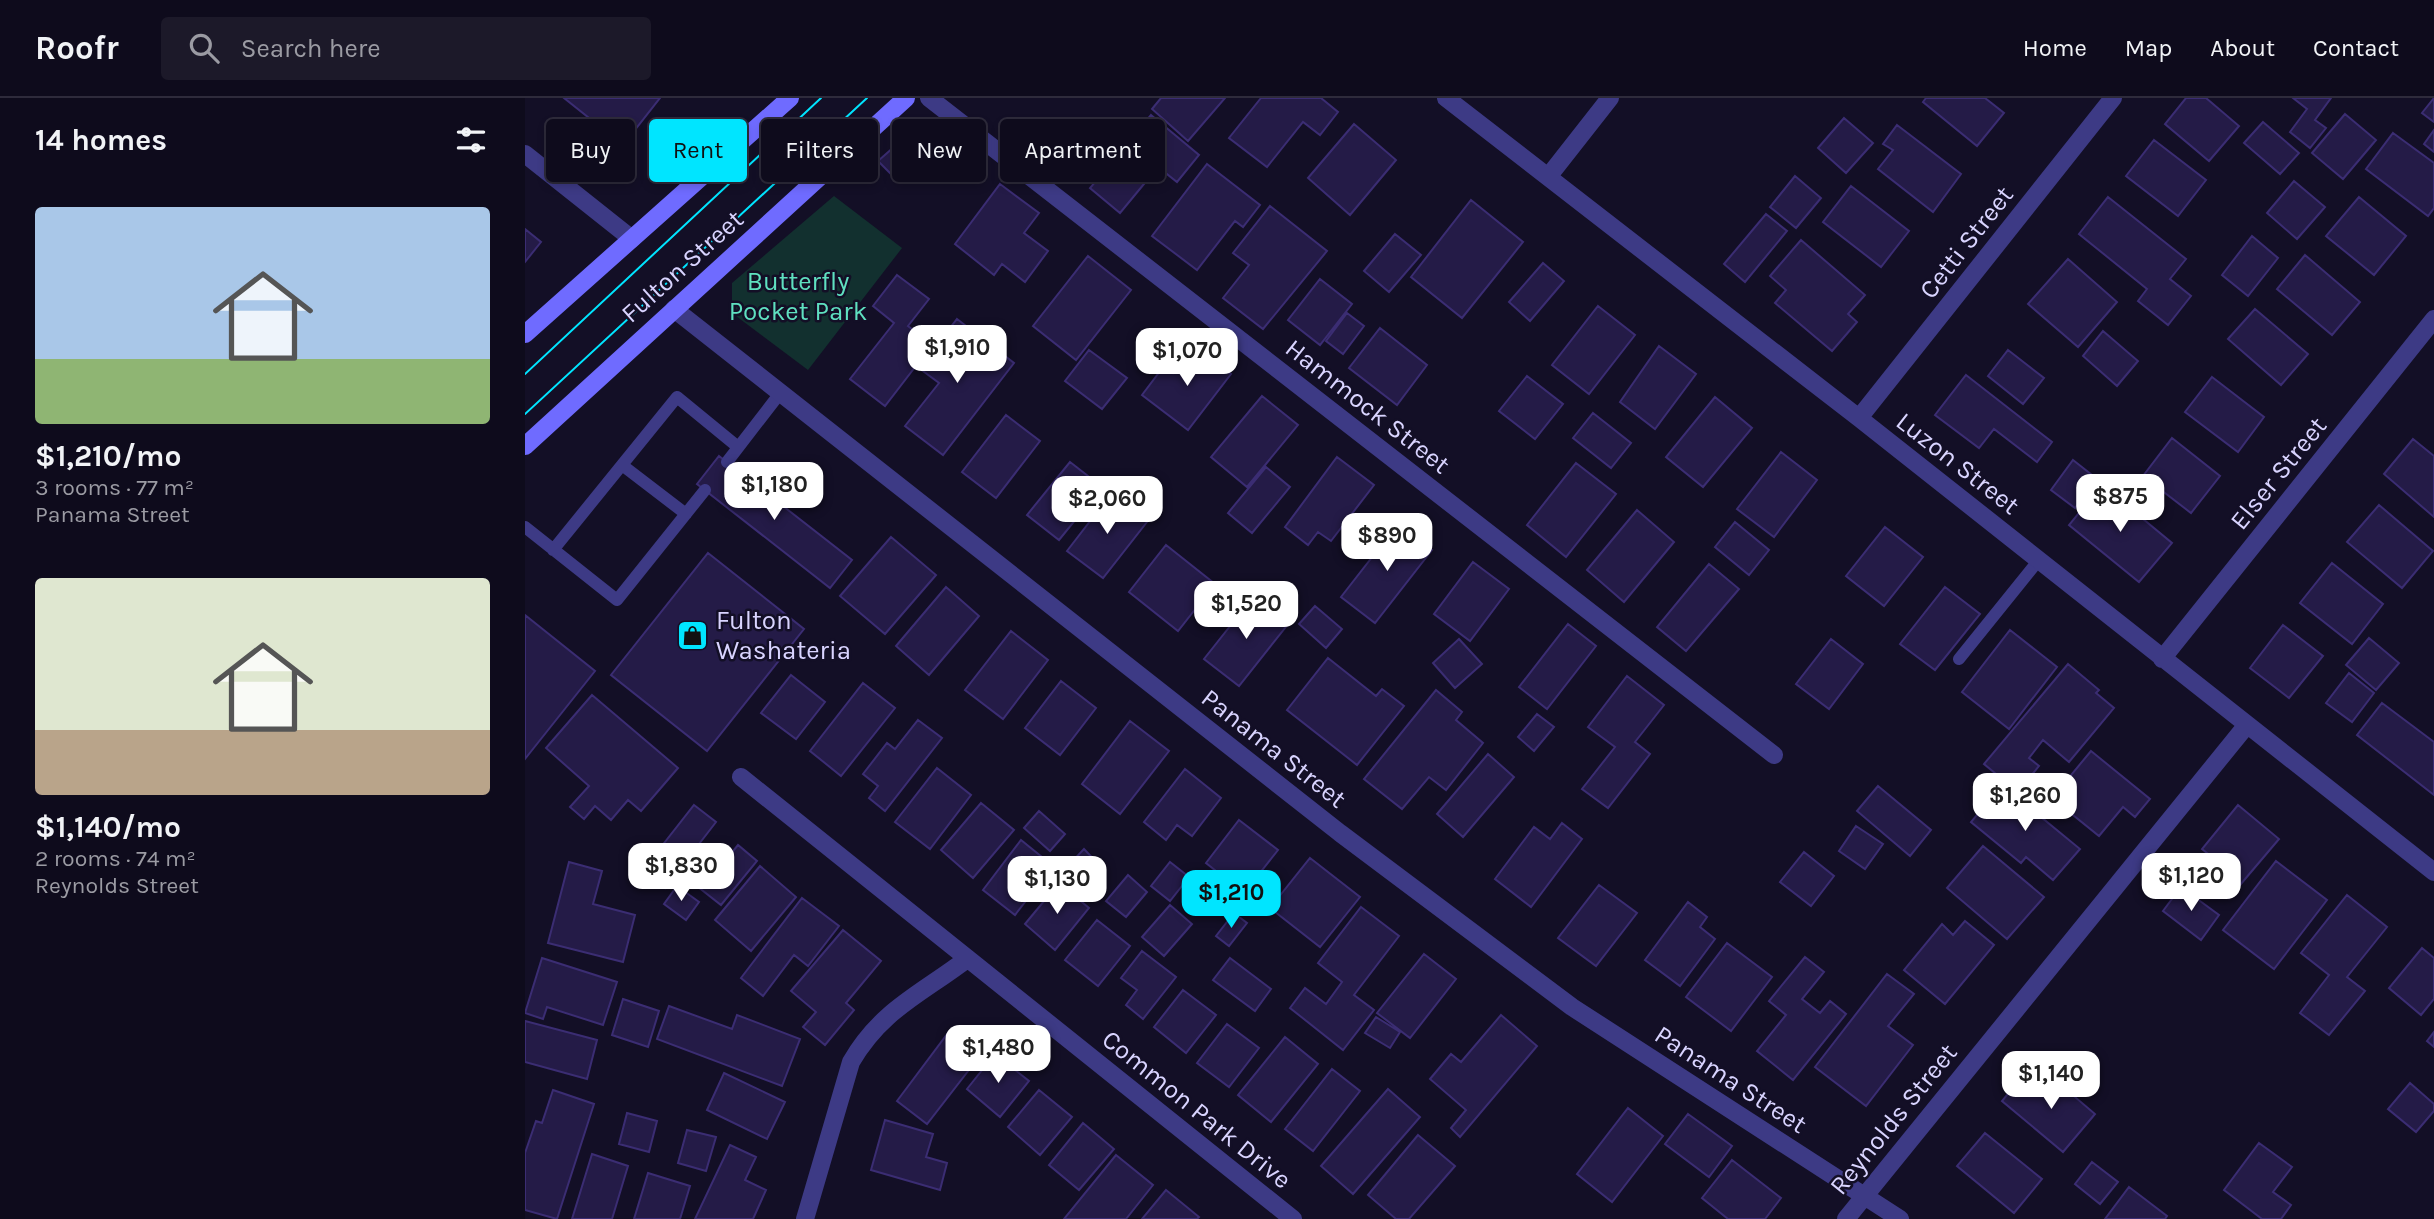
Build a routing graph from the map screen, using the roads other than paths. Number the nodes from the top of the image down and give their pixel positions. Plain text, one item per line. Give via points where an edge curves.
1 (790, 98) edge
2 (906, 98) edge
3 (929, 98) edge
4 (1446, 98) edge
5 (1610, 98) edge
6 (2113, 98) edge
7 (525, 154) edge
8 (1548, 177) junction
9 (632, 239) junction
10 (674, 309) junction
11 (2434, 319) edge
12 (525, 334) edge
13 (781, 392) junction
14 (1859, 418) junction
15 (525, 446) edge
16 (739, 447) junction
17 (727, 462) dead end
18 (622, 464) junction
19 (705, 490) dead end
20 (686, 514) junction
21 (525, 527) edge
22 (553, 550) junction
23 (2039, 561) junction
24 (1959, 659) dead end
25 (2162, 659) junction
26 (2246, 726) junction
27 (1774, 755) dead end
28 (741, 776) dead end
29 (2434, 872) edge
30 (967, 959) junction
31 (1864, 1196) junction
32 (806, 1219) edge
33 (1293, 1219) edge
34 (1846, 1219) edge
35 (1900, 1219) edge

1 - 9 main road, Fulton Street
2 - 10 main road, Fulton Street
3 - 27 street, Hammock Street
4 - 8 street, Luzon Street
5 - 8 street
6 - 14 street, Cetti Street
7 - 9 street
8 - 14 street, Luzon Street
9 - 12 main road, Fulton Street
10 - 13 street, Panama Street
10 - 15 main road, Fulton Street
11 - 25 street, Elser Street
13 - 16 lane
13 - 31 street, Panama Street via 1340,833 1550,991
14 - 23 street, Luzon Street
16 - 17 lane
16 - 18 lane via 677,397
18 - 20 lane
18 - 22 lane
19 - 20 lane
20 - 22 lane via 617,600
21 - 22 lane
23 - 24 lane
23 - 25 street, Luzon Street
25 - 26 street, Luzon Street
26 - 29 street, Luzon Street
26 - 31 street, Reynolds Street
28 - 30 street, Common Park Drive
30 - 32 street via 881,1020 865,1038 851,1062
30 - 33 street, Common Park Drive
31 - 34 street, Reynolds Street
31 - 35 street, Panama Street

